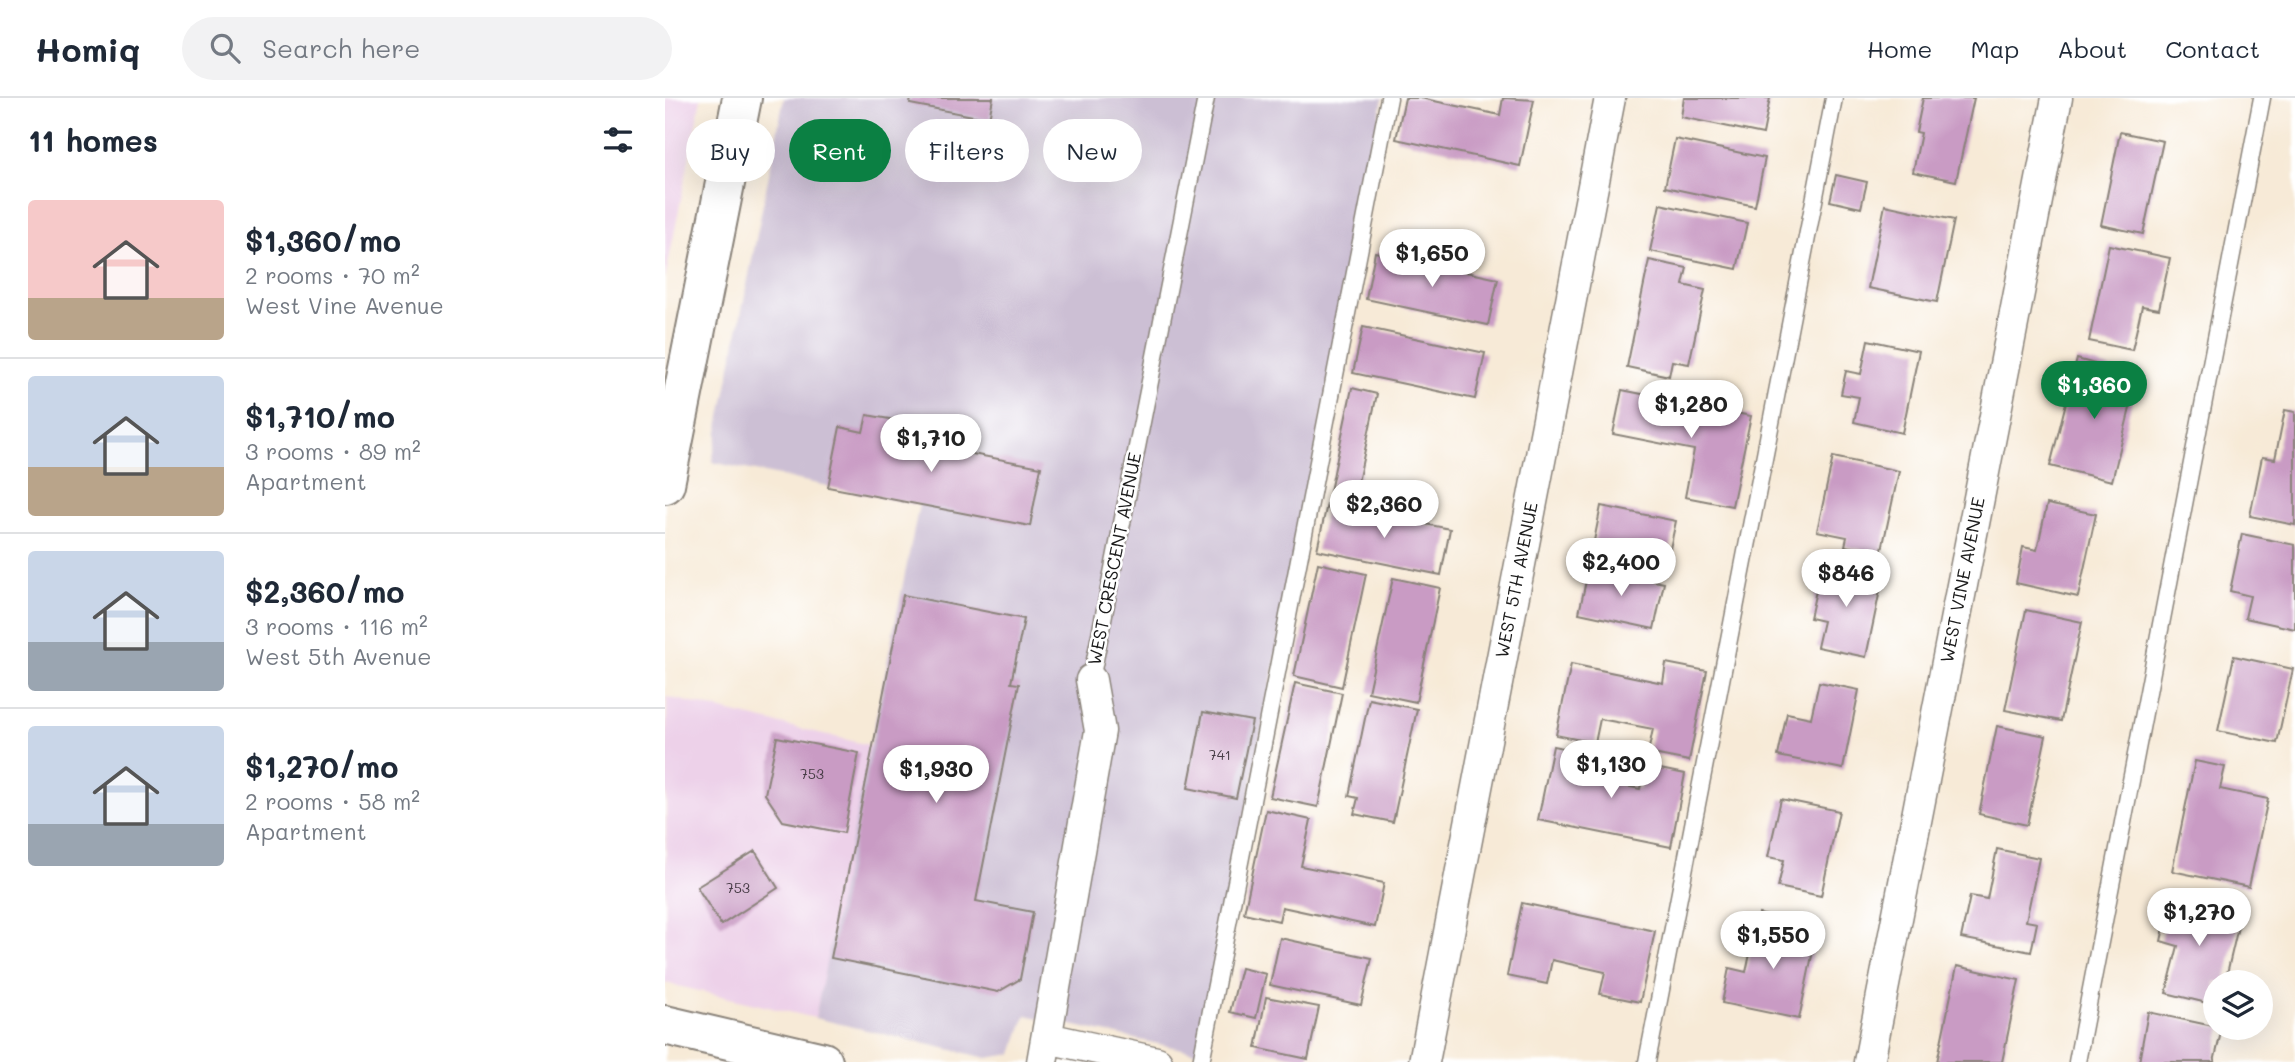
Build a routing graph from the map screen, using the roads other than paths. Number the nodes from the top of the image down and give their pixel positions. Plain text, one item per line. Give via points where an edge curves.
1 (742, 98) edge
2 (1206, 98) edge
3 (1389, 98) edge
4 (1610, 98) edge
5 (1834, 98) edge
6 (2057, 98) edge
7 (2262, 98) edge
8 (665, 484) edge
9 (1091, 680) joint
10 (665, 1025) edge
11 (1045, 1050) edge
12 (823, 1062) edge
13 (1157, 1062) edge
14 (1201, 1062) edge
15 (1424, 1062) edge
16 (1647, 1062) edge
17 (1869, 1062) edge
18 (2077, 1062) edge

1 - 8 main road
2 - 9 lane, WEST CRESCENT AVENUE
3 - 14 lane
4 - 15 street, WEST 5TH AVENUE
5 - 16 lane
6 - 17 street, WEST VINE AVENUE
7 - 18 lane
9 - 11 street, WEST CRESCENT AVENUE via 1100,731
10 - 12 main road
11 - 13 street

